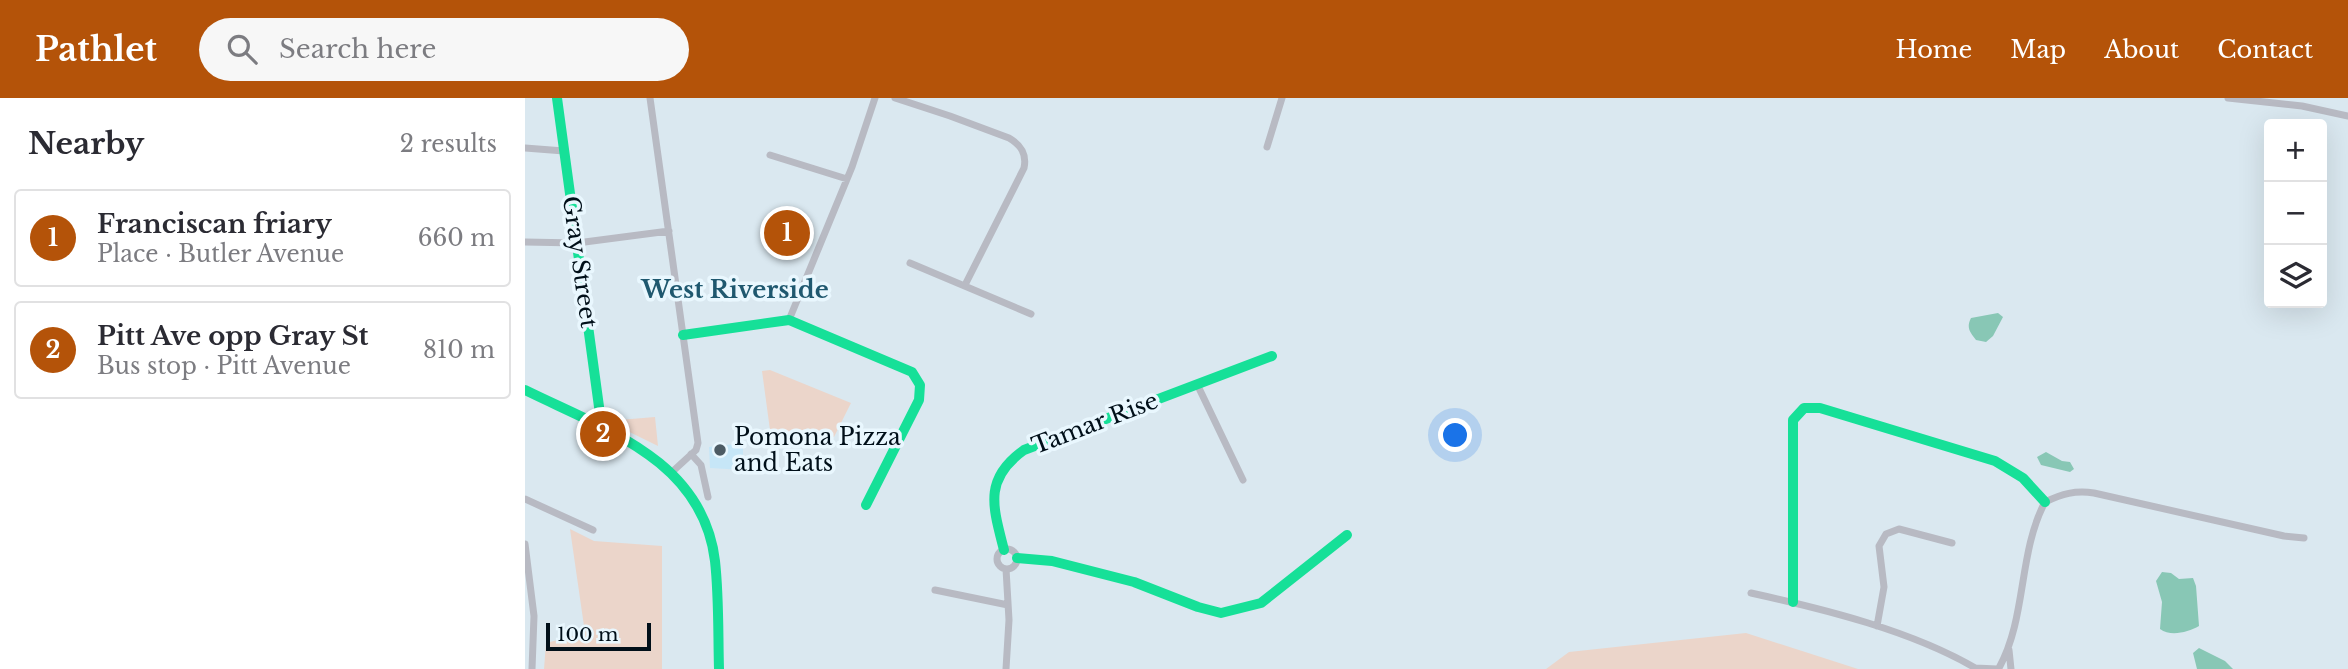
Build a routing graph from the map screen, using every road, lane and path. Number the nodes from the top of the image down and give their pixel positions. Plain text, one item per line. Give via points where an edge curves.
1 (557, 98) edge
2 (650, 98) edge
3 (875, 98) edge
4 (895, 98) edge
5 (1282, 98) edge
6 (2228, 98) edge
7 (2348, 116) edge
8 (1267, 147) dead end
9 (525, 148) edge
10 (564, 151) junction
11 (770, 155) dead end
12 (847, 178) junction
13 (669, 231) junction
14 (525, 242) edge
15 (577, 243) junction
16 (910, 263) dead end
17 (965, 285) junction
18 (1031, 314) dead end
19 (789, 320) junction
20 (683, 335) junction
21 (1272, 356) dead end
22 (1197, 384) junction
23 (525, 390) edge
24 (598, 426) junction
25 (691, 454) junction
26 (672, 472) junction
27 (1243, 480) dead end
28 (708, 497) dead end
29 (525, 499) edge
30 (2045, 502) junction
31 (866, 505) dead end
32 (593, 530) dead end
33 (1347, 535) dead end
34 (2304, 538) dead end
35 (1952, 543) dead end
36 (525, 544) edge
37 (1004, 550) junction
38 (1017, 558) junction
39 (1006, 569) junction
40 (935, 590) dead end
41 (1751, 593) dead end
42 (1793, 602) junction
43 (1008, 605) junction
44 (1877, 626) junction
45 (2009, 650) junction
46 (1976, 668) edge
47 (1998, 668) edge
48 (532, 669) edge
49 (719, 669) edge
50 (1006, 669) edge
51 (2010, 669) edge

1 - 10 street, Gray Street
2 - 13 street
3 - 12 street
4 - 17 street via 1009,138 1026,160
5 - 8 street
6 - 7 street
9 - 10 street
10 - 15 street, Gray Street
11 - 12 street
12 - 19 street
13 - 15 street
13 - 20 street
14 - 15 street
15 - 24 street, Gray Street
16 - 17 street
17 - 18 street
19 - 20 street
19 - 31 street via 902,367 912,372 920,385 919,400
20 - 25 street via 698,443
21 - 22 street, Tamar Rise
22 - 27 street
22 - 37 street, Tamar Rise via 1013,456 998,475 993,495
23 - 24 street
24 - 26 street via 641,448
25 - 26 street
25 - 28 street via 701,465
26 - 49 street via 699,509 715,560
29 - 32 street
30 - 34 street via 2082,491
30 - 42 street via 2022,477 1995,461 1820,408 1803,408 1793,420
30 - 45 street via 2032,530
33 - 38 street via 1261,603 1221,613 1134,582 1052,561
35 - 44 street via 1899,529 1886,534 1879,546 1884,587
36 - 48 street via 534,616
37 - 38 street via 1014,552
37 - 39 street via 997,562
38 - 39 street via 1014,566
39 - 43 street
40 - 43 street
41 - 42 street
42 - 44 street
43 - 50 street
44 - 46 street
45 - 47 street
45 - 51 street
46 - 47 street
47 - 51 street

